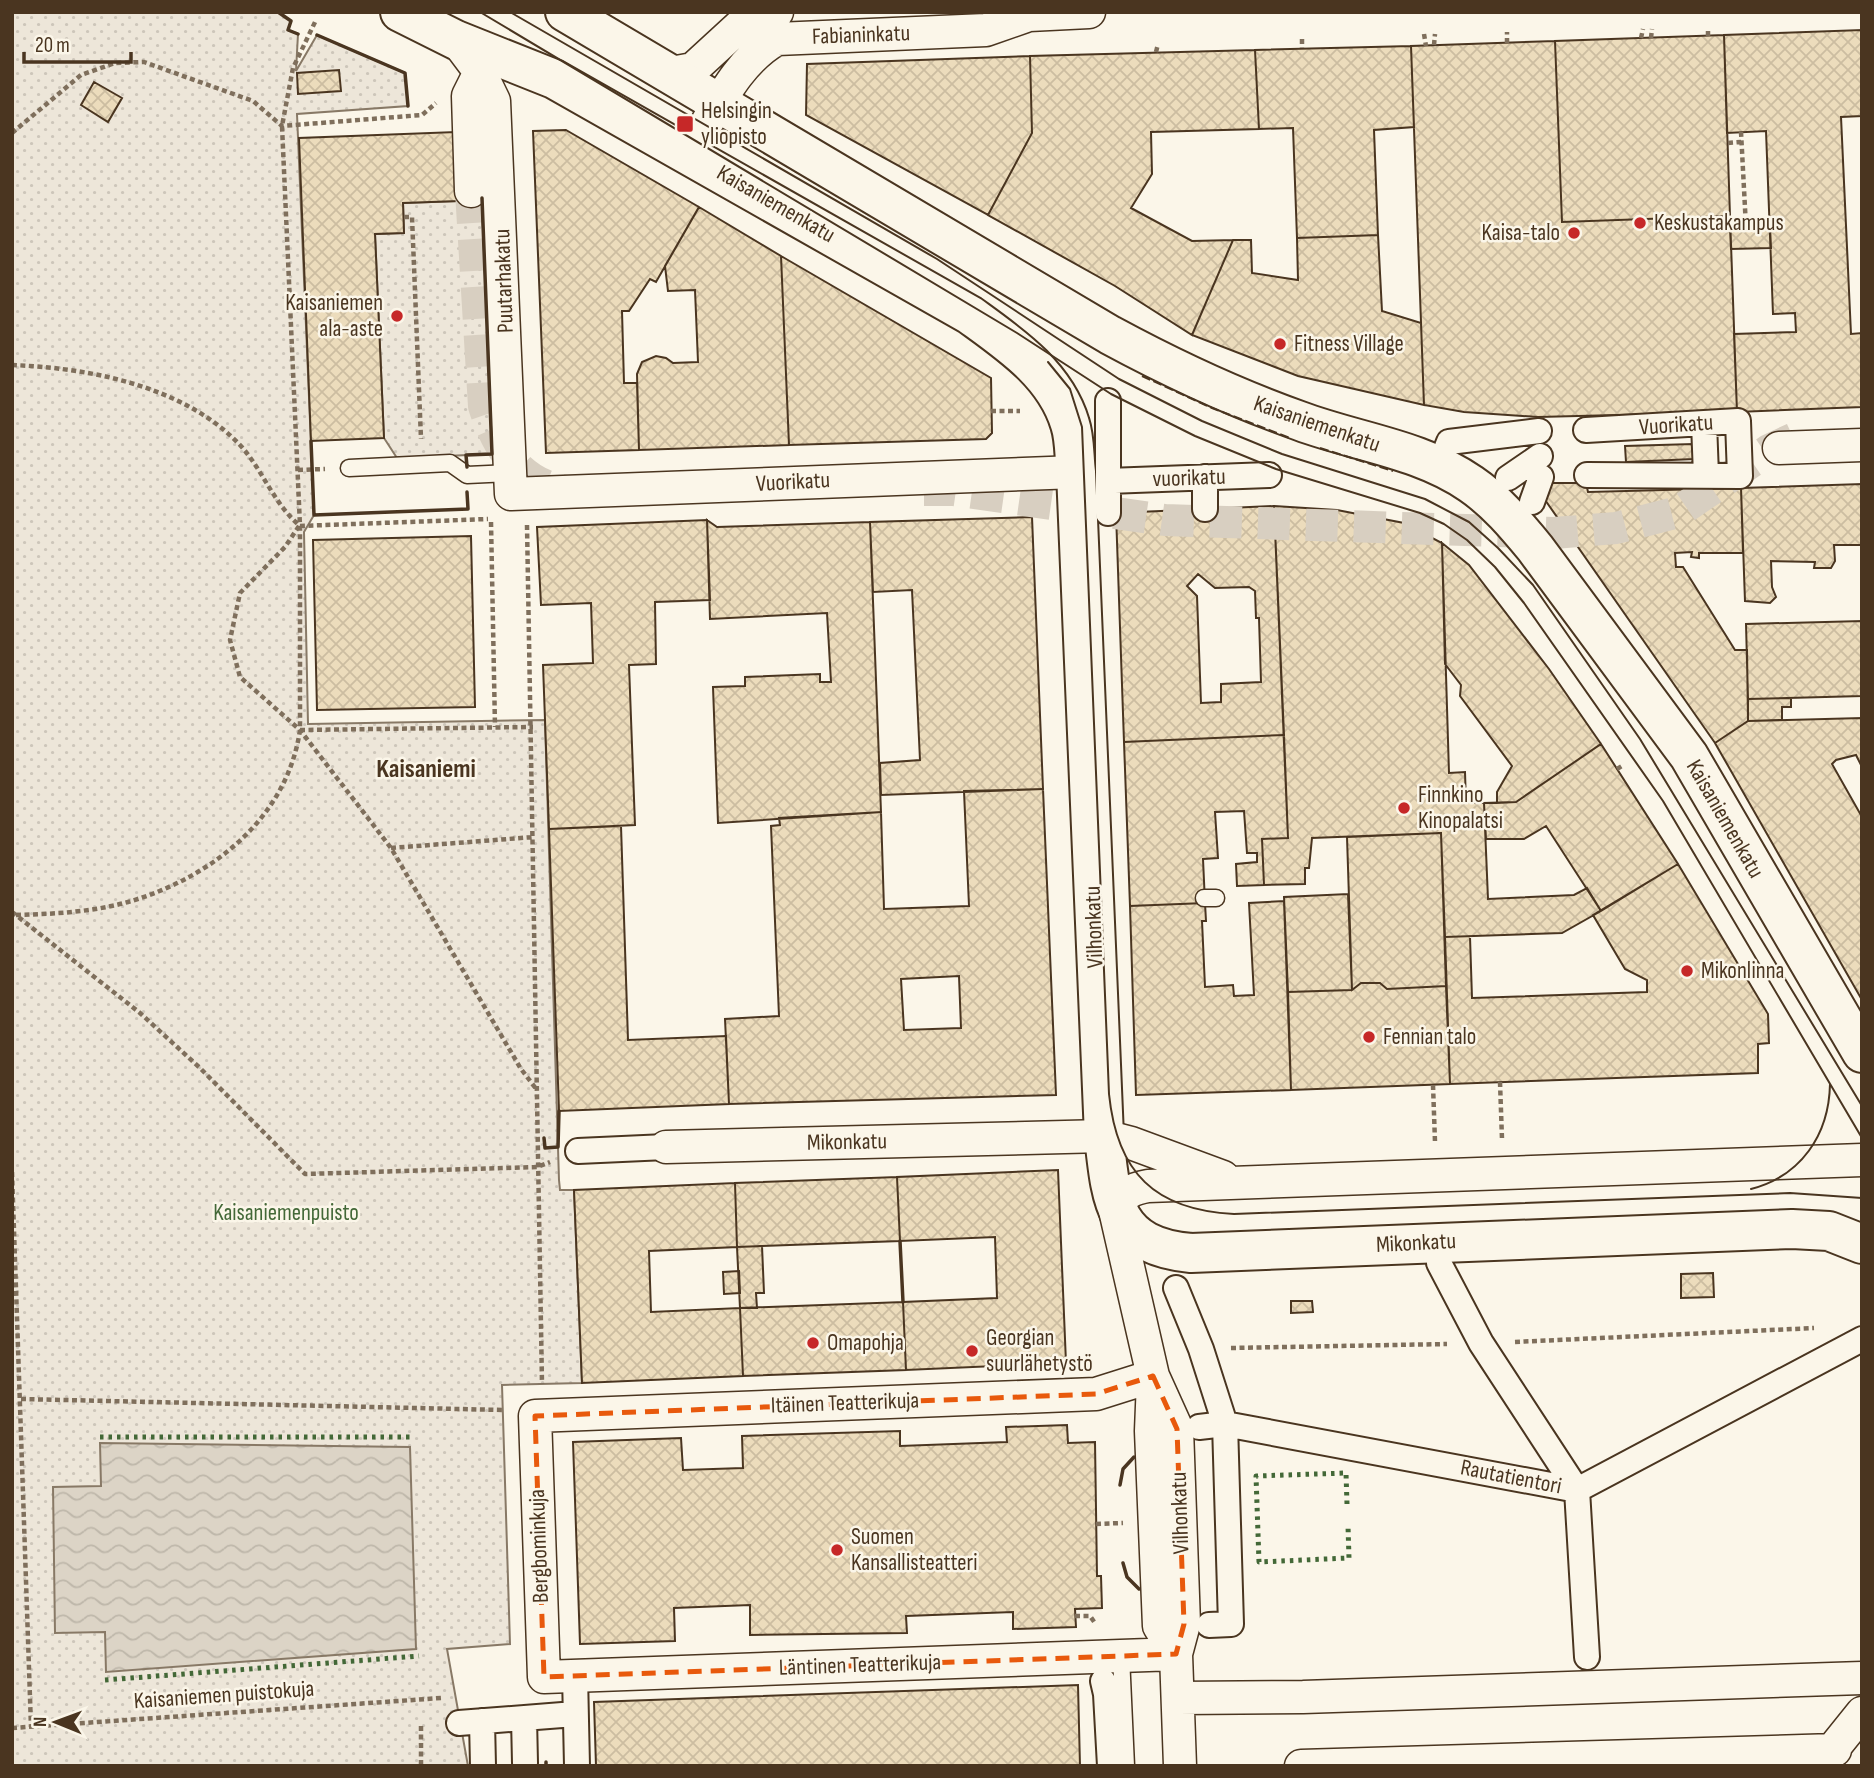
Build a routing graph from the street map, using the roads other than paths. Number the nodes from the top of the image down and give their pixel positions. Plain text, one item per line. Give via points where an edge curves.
1 (400, 12) edge
2 (565, 12) edge
3 (777, 12) edge
4 (1089, 12) edge
5 (456, 40) junction
6 (480, 72) junction
7 (666, 74) junction
8 (718, 105) junction
9 (688, 153) junction
10 (471, 191) tunnel mouth
11 (1108, 401) dead end
12 (1704, 423) junction
13 (1539, 430) dead end
14 (1586, 430) dead end
15 (1862, 445) edge
16 (1447, 447) dead end
17 (1779, 448) joint
18 (1739, 450) junction
19 (349, 468) dead end
20 (1269, 475) dead end
21 (1587, 475) dead end
22 (1706, 475) junction
23 (1092, 477) junction
24 (1205, 478) junction
25 (1508, 478) dead end
26 (511, 484) junction
27 (1532, 502) dead end
28 (1205, 509) dead end
29 (1108, 513) dead end
30 (1862, 1053) edge
31 (1104, 1136) junction
32 (666, 1147) joint
33 (578, 1151) dead end
34 (1862, 1160) edge
35 (1234, 1181) junction
36 (1115, 1210) junction
37 (1862, 1244) edge
38 (1439, 1263) dead end
39 (1176, 1288) dead end
40 (1862, 1339) edge
41 (1153, 1376) junction
42 (538, 1403) joint
43 (1225, 1424) junction
44 (1199, 1427) dead end
45 (1577, 1490) junction
46 (1209, 1625) dead end
47 (1177, 1654) junction
48 (1587, 1657) dead end
49 (1112, 1668) junction
50 (559, 1676) junction
51 (1862, 1678) edge
52 (1179, 1698) junction
53 (1862, 1713) edge
54 (575, 1714) junction
55 (524, 1718) junction
56 (1827, 1758) edge
57 (525, 1763) dead end
58 (483, 1766) edge
59 (577, 1766) edge
60 (1110, 1766) edge
61 (1126, 1766) edge
62 (1180, 1766) edge
63 (1301, 1766) edge

1 - 5 main road, Kaisaniemenkatu
2 - 7 main road, Kaisaniemenkatu
3 - 7 street via 742,24 693,69
4 - 8 street, Fabianinkatu via 1028,15 986,30 777,39 755,51
5 - 6 street, Puutarhakatu
5 - 9 main road, Kaisaniemenkatu via 554,79
6 - 10 street via 468,96
6 - 26 street, Puutarhakatu via 494,101 498,144
7 - 8 main road, Kaisaniemenkatu
8 - 9 street, Fabianinkatu
8 - 30 main road, Kaisaniemenkatu via 1175,370 1300,422 1410,455 1470,483 1507,515 1535,548 1689,756
9 - 23 main road, Kaisaniemenkatu via 970,316 1010,344 1060,397
11 - 23 street
12 - 14 street, Vuorikatu
12 - 18 street, Vuorikatu via 1738,421
12 - 22 street
13 - 16 street via 1475,425
15 - 17 street, Vuorikatu
17 - 18 street, Vuorikatu
18 - 22 street, Vuorikatu via 1740,476
19 - 26 lane via 450,463 467,475
20 - 24 street, vuorikatu
21 - 22 street, Vuorikatu
23 - 24 street, vuorikatu
23 - 26 street, Vuorikatu
23 - 29 street
23 - 31 main road, Vilhonkatu
24 - 28 street
25 - 27 street via 1541,466
31 - 32 street, Mikonkatu
31 - 35 street, Mikonkatu
31 - 36 main road, Vilhonkatu
32 - 33 street, Mikonkatu
34 - 35 street, Mikonkatu
35 - 36 street, Mikonkatu via 1132,1189 1121,1197
36 - 37 main road, Mikonkatu via 1128,1230 1143,1241 1191,1253 1792,1229 1829,1231
36 - 41 street, Vilhonkatu
38 - 45 street, Rautatientori via 1481,1343
39 - 43 street
40 - 45 street
41 - 42 street, Itäinen Teatterikuja via 1096,1394
41 - 47 street, Vilhonkatu via 1177,1429 1184,1625
42 - 50 street, Bergbominkuja
43 - 44 street, Rautatientori
43 - 45 street, Rautatientori
43 - 46 street via 1231,1624
45 - 48 street
47 - 49 street, Läntinen Teatterikuja
47 - 52 street, Vilhonkatu
49 - 50 street, Läntinen Teatterikuja
49 - 60 street via 1105,1729
49 - 61 lane
50 - 54 street
51 - 52 street
52 - 62 street, Vilhonkatu
53 - 56 street
54 - 55 street
54 - 59 street
55 - 57 street
55 - 58 street via 470,1722
56 - 63 street

